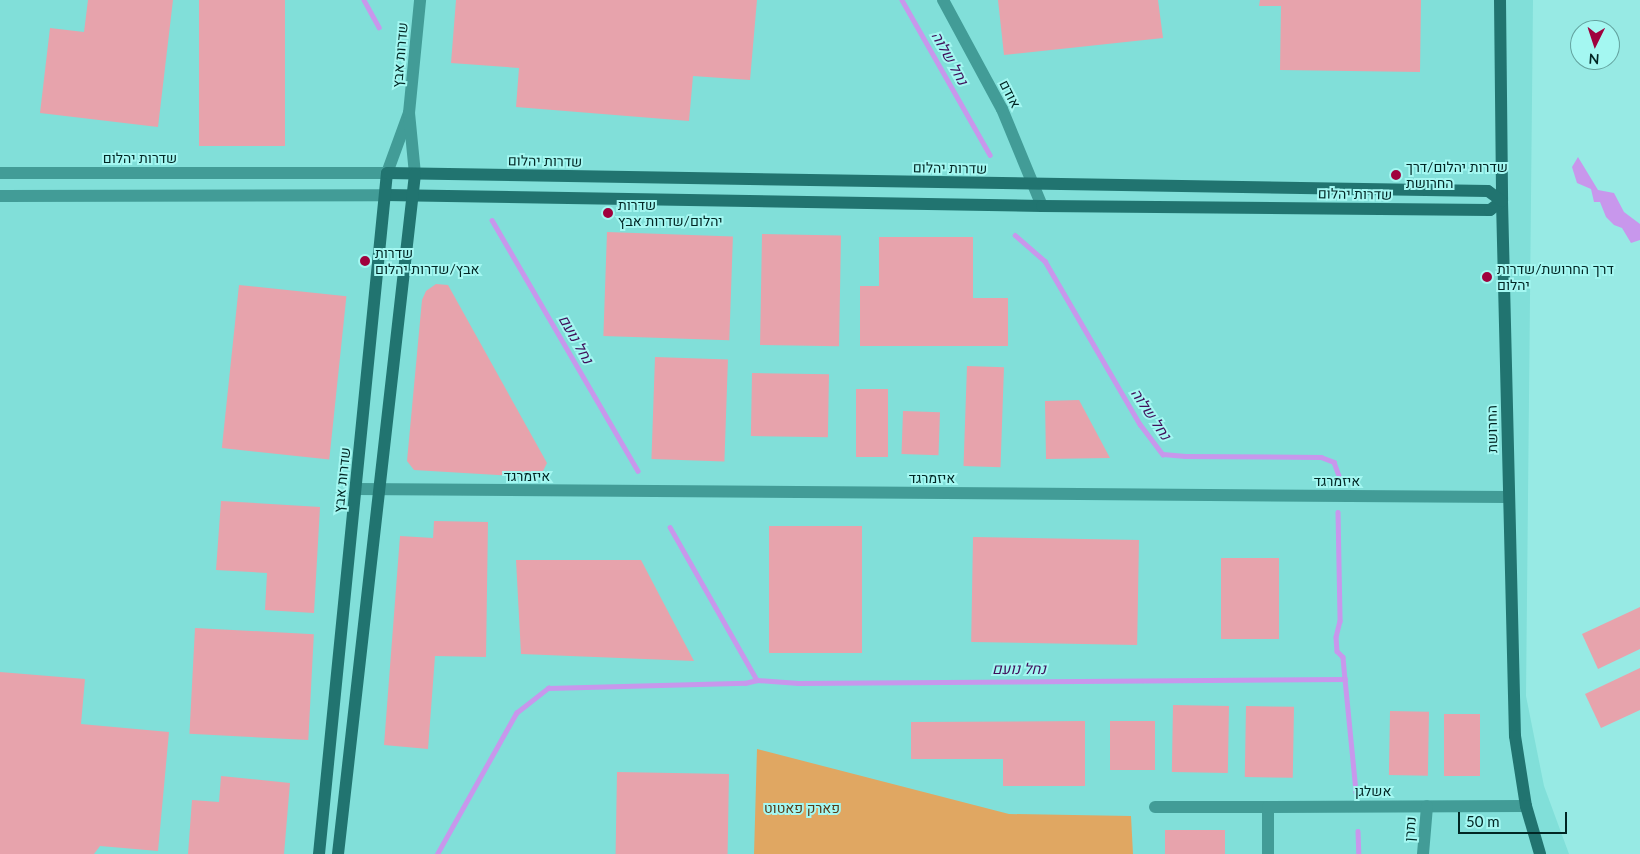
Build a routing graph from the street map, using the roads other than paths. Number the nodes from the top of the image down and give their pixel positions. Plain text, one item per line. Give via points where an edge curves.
1 (420, 0) edge
2 (943, 0) edge
3 (1500, 0) edge
4 (410, 113) junction
5 (0, 173) edge
6 (387, 173) junction
7 (414, 174) junction
8 (1034, 185) junction
9 (385, 195) junction
10 (0, 196) edge
11 (412, 196) junction
12 (1502, 201) junction
13 (1042, 206) junction
14 (356, 490) junction
15 (379, 490) junction
16 (1508, 497) junction
17 (1427, 806) junction
18 (1526, 806) junction
19 (1156, 807) dead end
20 (1268, 807) junction
21 (319, 854) edge
22 (338, 854) edge
23 (1268, 854) edge
24 (1423, 854) edge
25 (1540, 854) edge

1 - 4 street, שדרות אבץ
2 - 8 street, אודם via 1002,109
3 - 12 street, החרושת
4 - 6 street, שדרות אבץ
4 - 7 street, שדרות אבץ
5 - 6 street, שדרות יהלום
6 - 7 street, שדרות יהלום
6 - 9 street, שדרות אבץ
7 - 8 street, שדרות יהלום
7 - 11 street, שדרות אבץ
8 - 12 street, שדרות יהלום via 1488,191
8 - 13 street, אודם
9 - 10 street, שדרות יהלום
9 - 11 street, שדרות יהלום
9 - 14 street, שדרות אבץ
11 - 13 street, שדרות יהלום
11 - 15 street, שדרות אבץ
12 - 13 street, שדרות יהלום via 1490,210
12 - 16 street, החרושת
14 - 15 street, איזמרגד
14 - 21 street, שדרות אבץ
15 - 16 street, איזמרגד
15 - 22 street, שדרות אבץ
16 - 18 street, החרושת via 1515,736
17 - 18 street, אשלגן
17 - 20 street, אשלגן
17 - 24 street, נתרן
18 - 25 street, החרושת
19 - 20 street, אשלגן
20 - 23 street

